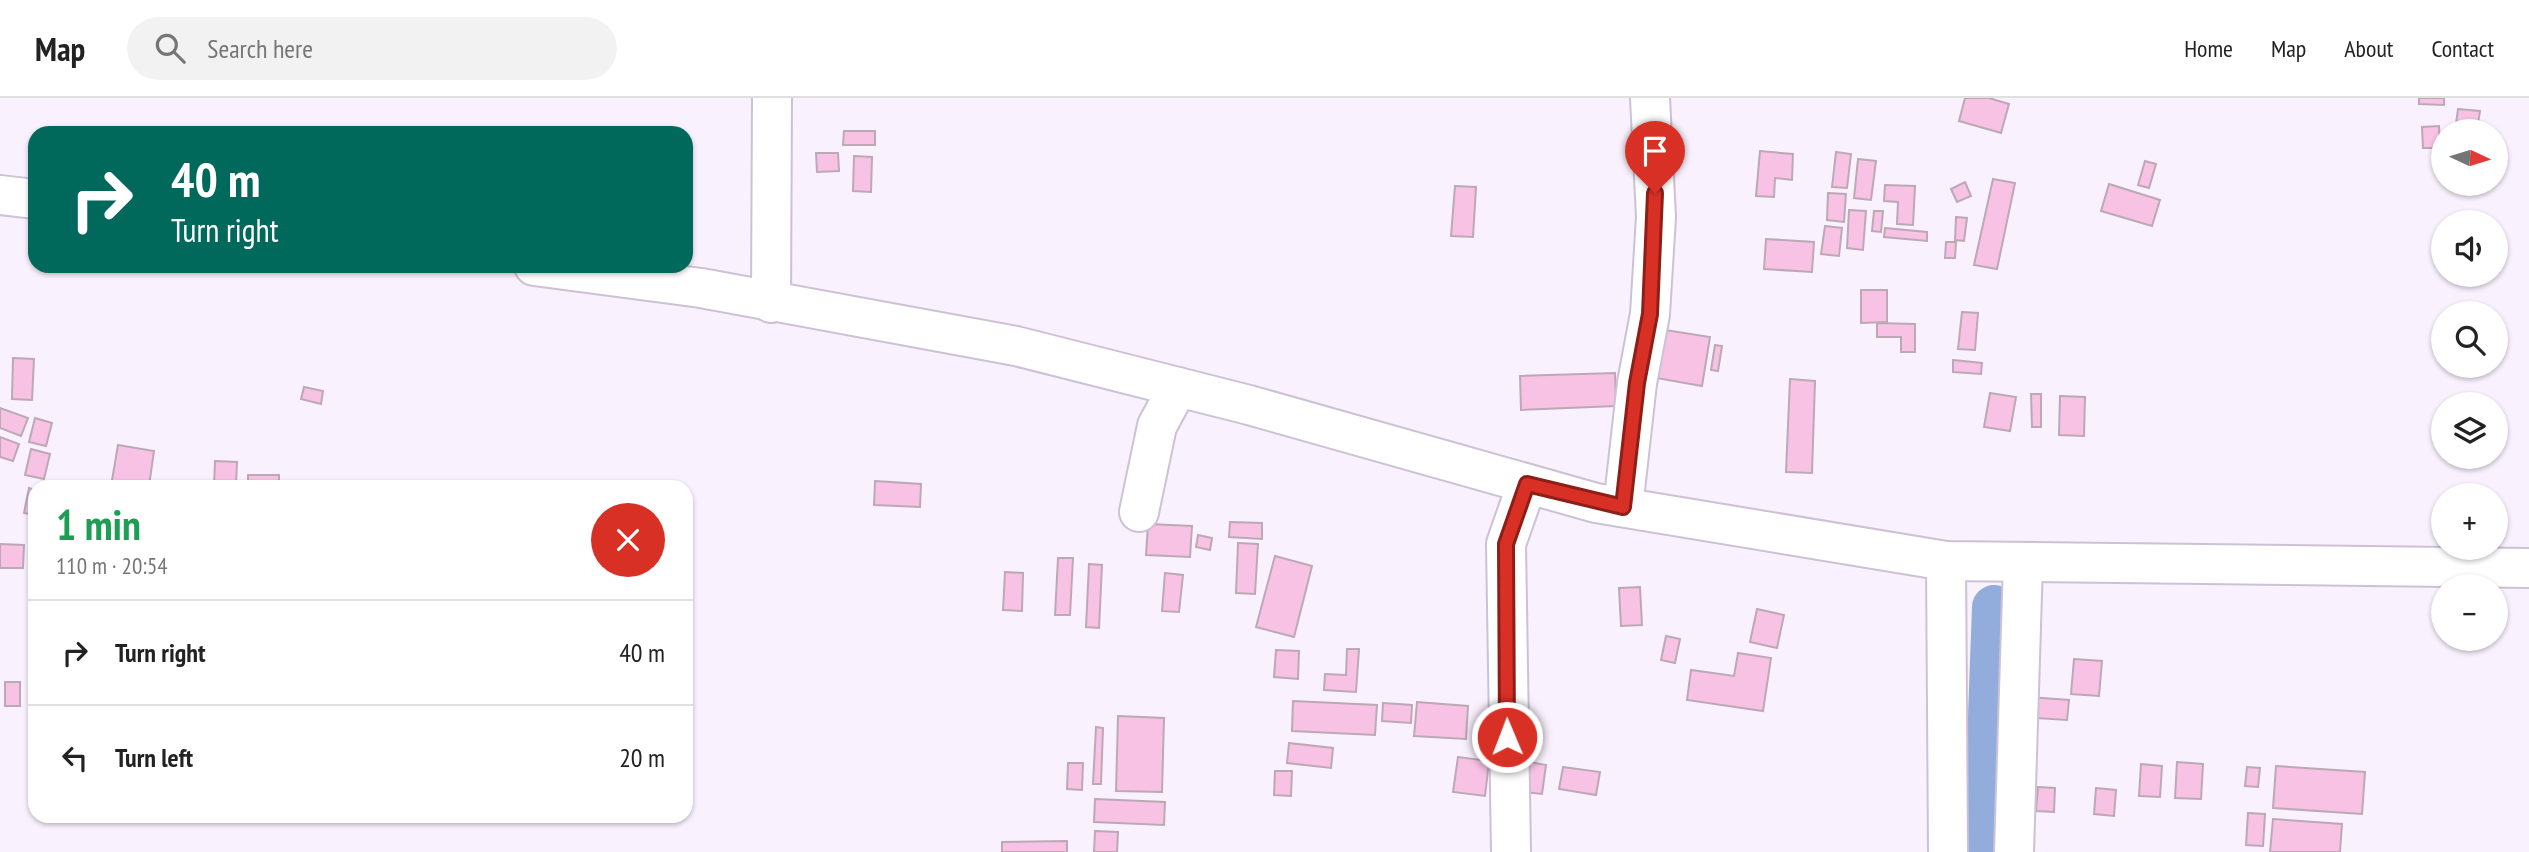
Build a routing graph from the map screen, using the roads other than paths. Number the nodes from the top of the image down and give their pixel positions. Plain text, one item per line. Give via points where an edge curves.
1 (772, 98) edge
2 (1650, 98) edge
3 (0, 195) edge
4 (28, 198) edge
5 (587, 273) edge
6 (771, 303) junction
7 (1178, 387) junction
8 (1527, 484) junction
9 (1623, 507) junction
10 (1139, 512) dead end
11 (1946, 561) junction
12 (2023, 562) junction
13 (2529, 568) edge
14 (1511, 852) edge
15 (1948, 852) edge
16 (2014, 852) edge

1 - 6 main road
2 - 9 main road via 1656,217 1650,314
3 - 4 main road
5 - 6 main road via 701,288
6 - 7 main road via 1016,346
7 - 8 main road
7 - 10 main road via 1157,426
8 - 9 main road
8 - 14 main road via 1506,544
9 - 11 main road
11 - 12 main road
11 - 15 main road
12 - 13 main road
12 - 16 main road

